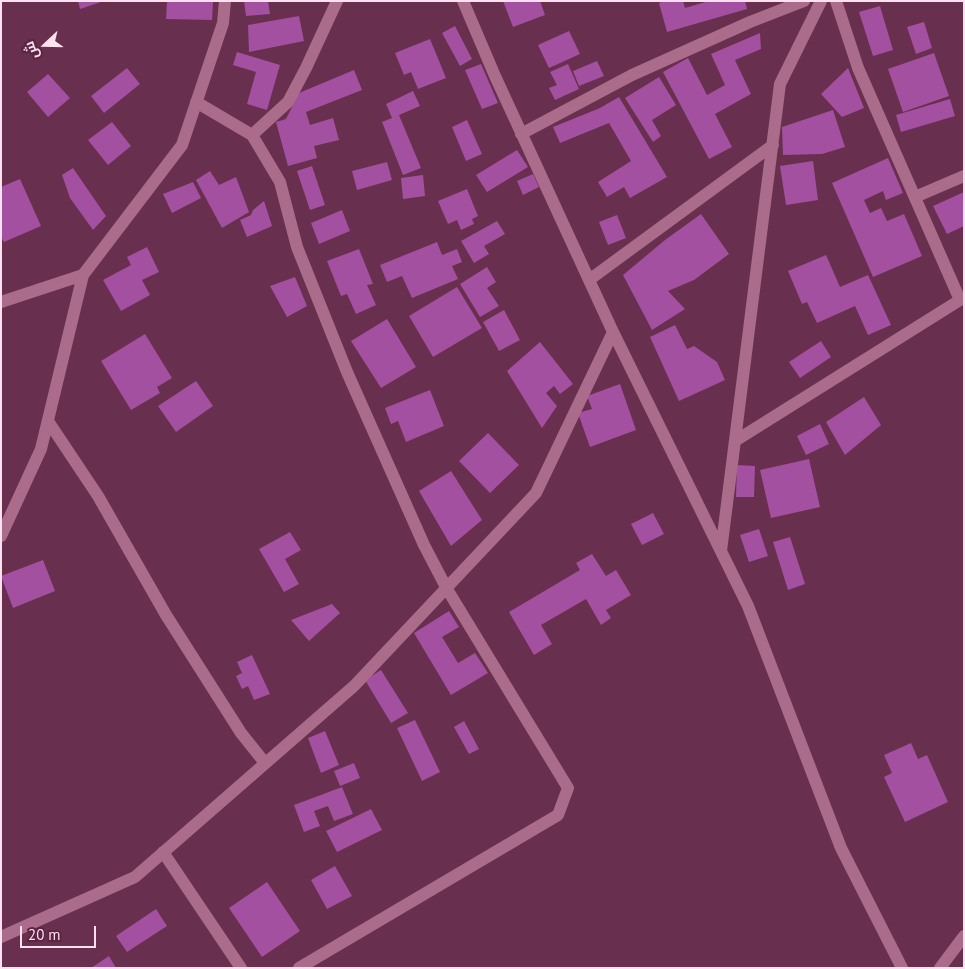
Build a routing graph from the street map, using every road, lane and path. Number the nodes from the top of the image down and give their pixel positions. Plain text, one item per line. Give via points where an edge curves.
1 (225, 1) edge
2 (336, 1) edge
3 (463, 1) edge
4 (804, 1) edge
5 (821, 1) edge
6 (836, 1) edge
7 (196, 102) junction
8 (522, 134) junction
9 (252, 135) junction
10 (772, 145) junction
11 (964, 176) edge
12 (915, 197) junction
13 (83, 275) junction
14 (589, 280) junction
15 (1, 302) edge
16 (613, 332) junction
17 (48, 421) junction
18 (735, 441) junction
19 (1, 536) edge
20 (721, 551) junction
21 (447, 589) junction
22 (265, 763) junction
23 (163, 852) junction
24 (964, 936) edge
25 (1, 938) edge
26 (242, 968) edge
27 (299, 968) edge
28 (902, 968) edge
29 (940, 968) edge

1 - 7 street via 223,23
2 - 9 street via 288,102
3 - 8 street
4 - 8 street via 632,75
5 - 10 street via 780,84
6 - 12 street via 858,68
7 - 9 street
7 - 13 street via 182,145
8 - 14 street
9 - 21 street via 280,182 297,247 343,363 424,545
10 - 14 street
10 - 18 street
11 - 12 street
12 - 18 street via 960,300
13 - 15 street
13 - 17 street
14 - 16 street
16 - 20 street
16 - 21 street via 536,493
17 - 19 street via 41,449
17 - 22 street via 98,496 166,615 241,733
18 - 20 street
20 - 28 street via 748,606 841,848
21 - 22 street via 354,686
21 - 27 street via 568,788 558,815
22 - 23 street
23 - 25 street via 135,877
23 - 26 street
24 - 29 street

